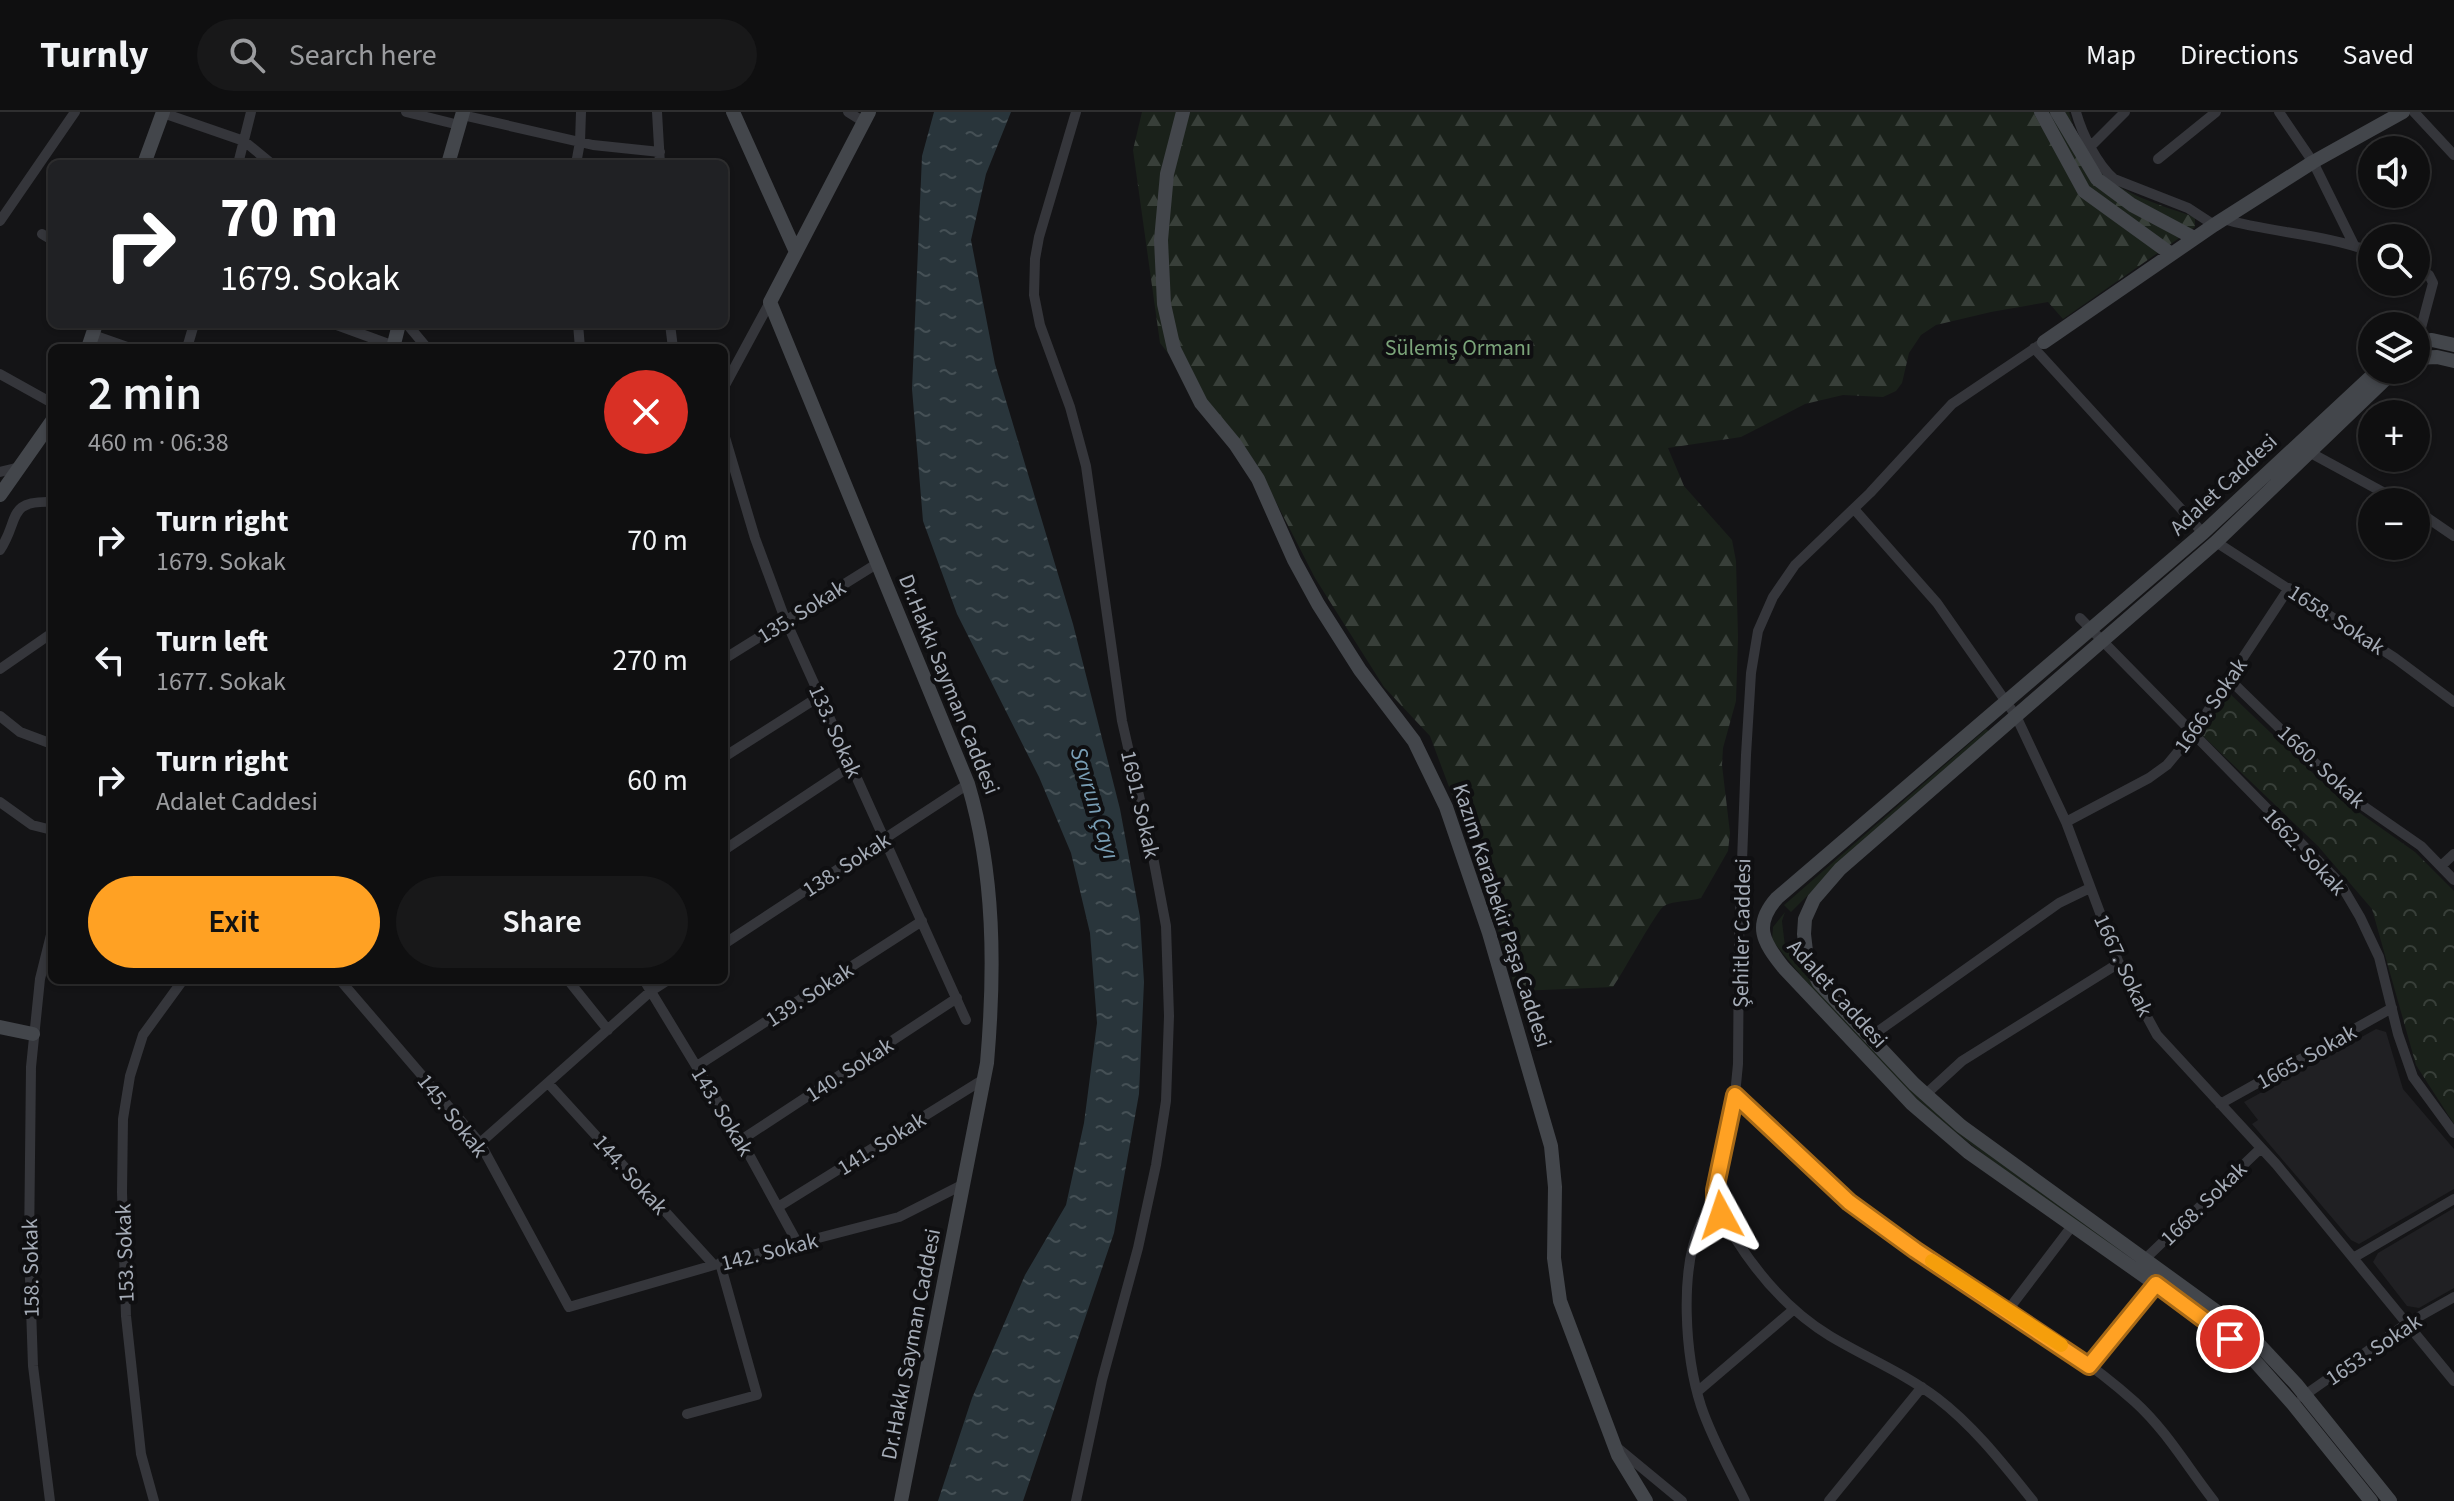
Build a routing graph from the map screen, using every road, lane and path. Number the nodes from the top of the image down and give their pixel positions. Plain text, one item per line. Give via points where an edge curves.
1 (75, 112) edge
2 (162, 112) edge
3 (251, 112) edge
4 (406, 112) edge
5 (581, 112) edge
6 (657, 112) edge
7 (733, 112) edge
8 (848, 112) edge
9 (1076, 112) edge
10 (1183, 112) edge
11 (2041, 112) edge
12 (2057, 112) edge
13 (2076, 112) edge
14 (2125, 112) edge
15 (2216, 112) edge
16 (2279, 112) edge
17 (2403, 112) edge
18 (2414, 112) edge
19 (462, 117) edge
20 (867, 117) edge
21 (244, 141) junction
22 (580, 142) junction
23 (2091, 146) junction
24 (2454, 155) edge
25 (660, 158) edge
26 (2158, 159) dead end
27 (145, 160) edge
28 (239, 160) edge
29 (267, 160) edge
30 (449, 160) edge
31 (577, 160) edge
32 (2313, 162) junction
33 (0, 221) edge
34 (2218, 222) junction
35 (2194, 238) junction
36 (2354, 245) junction
37 (2358, 247) edge
38 (796, 252) junction
39 (2171, 254) junction
40 (770, 302) junction
41 (344, 328) edge
42 (410, 328) edge
43 (93, 339) edge
44 (2430, 340) edge
45 (114, 344) edge
46 (385, 344) edge
47 (424, 344) edge
48 (2039, 345) junction
49 (2454, 345) edge
50 (2430, 357) edge
51 (2454, 361) edge
52 (0, 374) edge
53 (728, 380) edge
54 (2363, 384) edge
55 (2380, 384) edge
56 (48, 401) edge
57 (48, 427) edge
58 (728, 448) edge
59 (2309, 452) junction
60 (731, 459) junction
61 (728, 465) edge
62 (20, 467) junction
63 (0, 472) edge
64 (2375, 488) edge
65 (0, 495) edge
66 (48, 502) edge
67 (1854, 509) junction
68 (2430, 520) edge
69 (2203, 533) junction
70 (2454, 536) edge
71 (2216, 542) junction
72 (0, 550) edge
73 (878, 563) junction
74 (2289, 588) junction
75 (2080, 618) dead end
76 (785, 619) junction
77 (2091, 630) junction
78 (48, 636) edge
79 (2102, 641) junction
80 (728, 656) edge
81 (0, 669) edge
82 (2229, 679) junction
83 (820, 696) junction
84 (2007, 702) junction
85 (2454, 702) edge
86 (0, 716) edge
87 (2016, 716) junction
88 (2192, 735) junction
89 (48, 742) edge
90 (728, 754) edge
91 (852, 765) junction
92 (968, 784) junction
93 (0, 802) edge
94 (2066, 822) junction
95 (48, 829) edge
96 (885, 839) junction
97 (728, 847) edge
98 (2454, 854) edge
99 (2441, 866) junction
100 (2454, 880) edge
101 (2090, 888) junction
102 (922, 921) junction
103 (728, 941) edge
104 (48, 947) edge
105 (2119, 963) junction
106 (180, 984) edge
107 (343, 984) edge
108 (571, 984) edge
109 (647, 984) edge
110 (662, 984) edge
111 (651, 991) junction
112 (957, 998) junction
113 (2392, 1008) junction
114 (966, 1020) dead end
115 (0, 1027) edge
116 (608, 1030) junction
117 (33, 1034) junction
118 (1870, 1037) junction
119 (697, 1066) junction
120 (984, 1079) junction
121 (548, 1083) junction
122 (1735, 1095) junction
123 (1925, 1095) junction
124 (2220, 1104) junction
125 (2454, 1133) edge
126 (741, 1140) junction
127 (480, 1143) junction
128 (2261, 1148) junction
129 (964, 1184) junction
130 (2454, 1199) edge
131 (1715, 1203) junction
132 (778, 1207) junction
133 (2072, 1226) junction
134 (798, 1244) junction
135 (2353, 1258) junction
136 (2145, 1259) junction
137 (717, 1264) junction
138 (2156, 1284) junction
139 (2454, 1297) edge
140 (569, 1307) joint
141 (1793, 1310) junction
142 (2008, 1310) junction
143 (2406, 1324) junction
144 (2089, 1366) junction
145 (2454, 1381) edge
146 (1922, 1387) junction
147 (1697, 1392) junction
148 (2299, 1399) junction
149 (687, 1414) dead end
150 (1614, 1445) junction
151 (50, 1501) edge
152 (154, 1501) edge
153 (901, 1501) edge
154 (1076, 1501) edge
155 (1646, 1501) edge
156 (1682, 1501) edge
157 (1745, 1501) edge
158 (1829, 1501) edge
159 (2033, 1501) edge
160 (2214, 1501) edge
161 (2371, 1501) edge
162 (2390, 1501) edge

1 - 33 street
2 - 21 street
2 - 27 street
3 - 21 street
4 - 19 street
5 - 22 street
6 - 25 street
7 - 38 street
8 - 20 street
9 - 154 street, 1691. Sokak via 1039,237 1034,295 1086,466 1122,721 1161,894 1169,967 1167,1087 1156,1165
10 - 150 street, Kazım Karabekir Paşa Caddesi via 1167,174 1161,240 1164,304 1174,349 1201,403 1258,479 1318,604 1414,741 1446,807 1551,1146 1560,1301
11 - 39 street via 2084,191
12 - 35 street via 2097,179 2132,205
13 - 23 street
14 - 23 street
15 - 26 street
16 - 32 street
17 - 32 street
18 - 24 street
19 - 22 street
19 - 30 street
20 - 38 street
21 - 28 street
21 - 29 street
22 - 25 street
22 - 31 street
23 - 34 street via 2114,179
32 - 34 street
32 - 36 street
34 - 35 street
34 - 36 street
35 - 39 street
36 - 37 street
38 - 40 street
39 - 48 street
40 - 53 street
40 - 73 street, Dr.Hakkı Sayman Caddesi
41 - 46 street
42 - 47 street
43 - 45 street
44 - 49 street
48 - 67 street, Şehitler Caddesi via 1952,404
48 - 69 street
50 - 51 street
52 - 56 street
54 - 69 street, Adalet Caddesi
55 - 59 street
57 - 62 street
58 - 60 street, 133. Sokak
59 - 64 street
59 - 71 street
60 - 61 street
60 - 76 street, 133. Sokak
62 - 63 street
62 - 65 street
66 - 72 street via 34,501 17,510
67 - 84 street, 1667. Sokak via 1937,603
67 - 122 street, Şehitler Caddesi via 1784,579 1754,650
68 - 70 street
69 - 77 street, Adalet Caddesi
71 - 74 street, 1658. Sokak
71 - 79 street
73 - 76 street, 135. Sokak
73 - 92 street, Dr.Hakkı Sayman Caddesi
74 - 82 street, 1666. Sokak
74 - 85 street, 1658. Sokak
75 - 77 street, 1662. Sokak
76 - 80 street, 135. Sokak
76 - 83 street, 133. Sokak
77 - 79 street, 1662. Sokak
77 - 84 street, Adalet Caddesi
78 - 81 street
79 - 87 street
79 - 88 street, 1662. Sokak
82 - 88 street, 1666. Sokak
82 - 99 street, 1660. Sokak via 2349,796
83 - 90 street
83 - 91 street, 133. Sokak
84 - 87 street, 1667. Sokak
84 - 133 street, Adalet Caddesi via 1777,898 1762,925 1770,950 1783,967 1912,1104 1968,1152
86 - 89 street via 20,732
87 - 94 street, 1667. Sokak
87 - 118 street via 1840,869 1805,919 1804,947 1812,972
88 - 94 street, 1666. Sokak via 2149,778
88 - 113 street, 1662. Sokak via 2340,883 2379,957
91 - 96 street, 133. Sokak
91 - 97 street
92 - 96 street, 138. Sokak
92 - 120 street, Dr.Hakkı Sayman Caddesi via 984,843 991,924
93 - 95 street via 32,825
94 - 101 street, 1667. Sokak
96 - 102 street, 133. Sokak
96 - 103 street, 138. Sokak
98 - 99 street
99 - 100 street, 1660. Sokak
101 - 105 street, 1667. Sokak
101 - 118 street via 2059,903
102 - 112 street, 133. Sokak
102 - 119 street, 139. Sokak
104 - 117 street, 158. Sokak
105 - 123 street via 1962,1061
105 - 124 street, 1667. Sokak via 2157,1035
106 - 152 street, 153. Sokak via 136,1052 121,1157 127,1332 141,1454
107 - 127 street, 145. Sokak
108 - 116 street
109 - 111 street, 143. Sokak
110 - 111 street
111 - 116 street
111 - 119 street, 143. Sokak
112 - 114 street, 133. Sokak
112 - 126 street, 140. Sokak
113 - 124 street, 1665. Sokak
113 - 125 street, 1662. Sokak via 2413,1077
115 - 117 street
116 - 121 street
117 - 151 street, 158. Sokak via 30,1291 33,1366
118 - 123 street
119 - 126 street, 143. Sokak
120 - 129 street, Dr.Hakkı Sayman Caddesi
120 - 132 street, 141. Sokak
121 - 127 street
121 - 137 street, 144. Sokak
122 - 131 street, Şehitler Caddesi
122 - 142 street via 1849,1202
123 - 136 street
124 - 128 street, 1667. Sokak
126 - 132 street, 143. Sokak
127 - 140 street, 145. Sokak
128 - 135 street, 1667. Sokak
128 - 136 street, 1668. Sokak
129 - 134 street, 142. Sokak via 899,1217
129 - 153 street, Dr.Hakkı Sayman Caddesi
130 - 135 street
131 - 141 street via 1760,1273
131 - 147 street, Şehitler Caddesi via 1701,1221 1688,1283
132 - 134 street, 143. Sokak
133 - 138 street, Adalet Caddesi
133 - 142 street
134 - 137 street, 142. Sokak
135 - 143 street, 1667. Sokak
136 - 148 street via 2253,1338
137 - 140 street, 142. Sokak
137 - 149 street, 144. Sokak via 757,1395
138 - 144 street
138 - 148 street, Adalet Caddesi
139 - 143 street, 1653. Sokak
141 - 146 street
141 - 147 street
142 - 144 street
143 - 145 street, 1667. Sokak
143 - 148 street, 1653. Sokak
144 - 160 street via 2145,1411
146 - 158 street
146 - 159 street via 1973,1431
147 - 157 street, Şehitler Caddesi
148 - 161 street, Adalet Caddesi
148 - 162 street
150 - 155 street, Kazım Karabekir Paşa Caddesi
150 - 156 street

